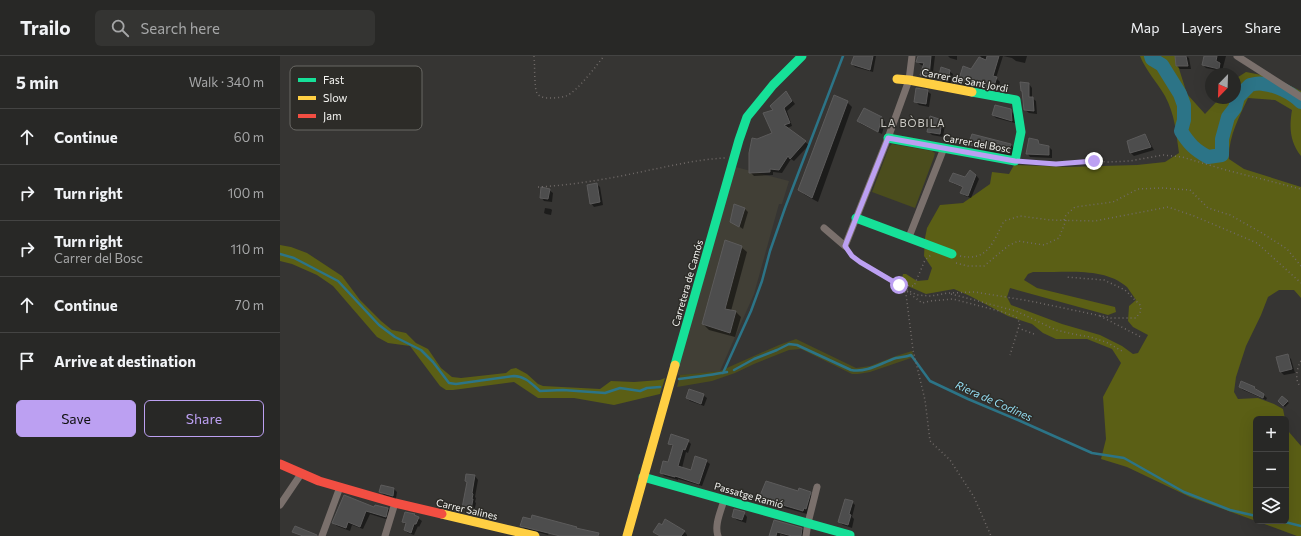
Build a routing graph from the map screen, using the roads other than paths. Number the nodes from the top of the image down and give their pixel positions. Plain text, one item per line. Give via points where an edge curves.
1 (802, 56) edge
2 (912, 56) edge
3 (1237, 56) edge
4 (897, 79) dead end
5 (909, 80) junction
6 (1301, 96) edge
7 (888, 138) junction
8 (944, 148) junction
9 (1015, 161) joint
10 (856, 218) junction
11 (824, 228) dead end
12 (909, 237) junction
13 (953, 258) road end
14 (280, 464) edge
15 (301, 474) junction
16 (643, 477) junction
17 (340, 487) junction
18 (817, 487) dead end
19 (724, 500) junction
20 (395, 504) junction
21 (280, 505) edge
22 (808, 523) junction
23 (322, 536) edge
24 (385, 536) edge
25 (535, 536) edge
26 (627, 536) edge
27 (718, 536) edge
28 (806, 536) edge
29 (850, 536) edge

1 - 16 street, Carretera de Camós via 773,85 747,117
2 - 5 street
3 - 6 street
4 - 5 street, Carrer de Sant Jordi
5 - 7 street
5 - 9 street, Carrer de Sant Jordi via 1016,100 1021,132
7 - 8 street, Carrer del Bosc
7 - 10 street
8 - 9 street, Carrer del Bosc
8 - 12 street
10 - 11 street via 845,246
10 - 12 street
12 - 13 street
14 - 15 street, Carrer Salines
15 - 17 street, Carrer Salines
15 - 21 street
16 - 19 street, Passatge Ramió
16 - 26 street, Carretera de Camós
17 - 20 street, Carrer Salines
17 - 23 street
18 - 22 street
19 - 22 street, Passatge Ramió
19 - 27 street via 717,521
20 - 24 street
20 - 25 street, Carrer Salines
22 - 28 street
22 - 29 street, Passatge Ramió

